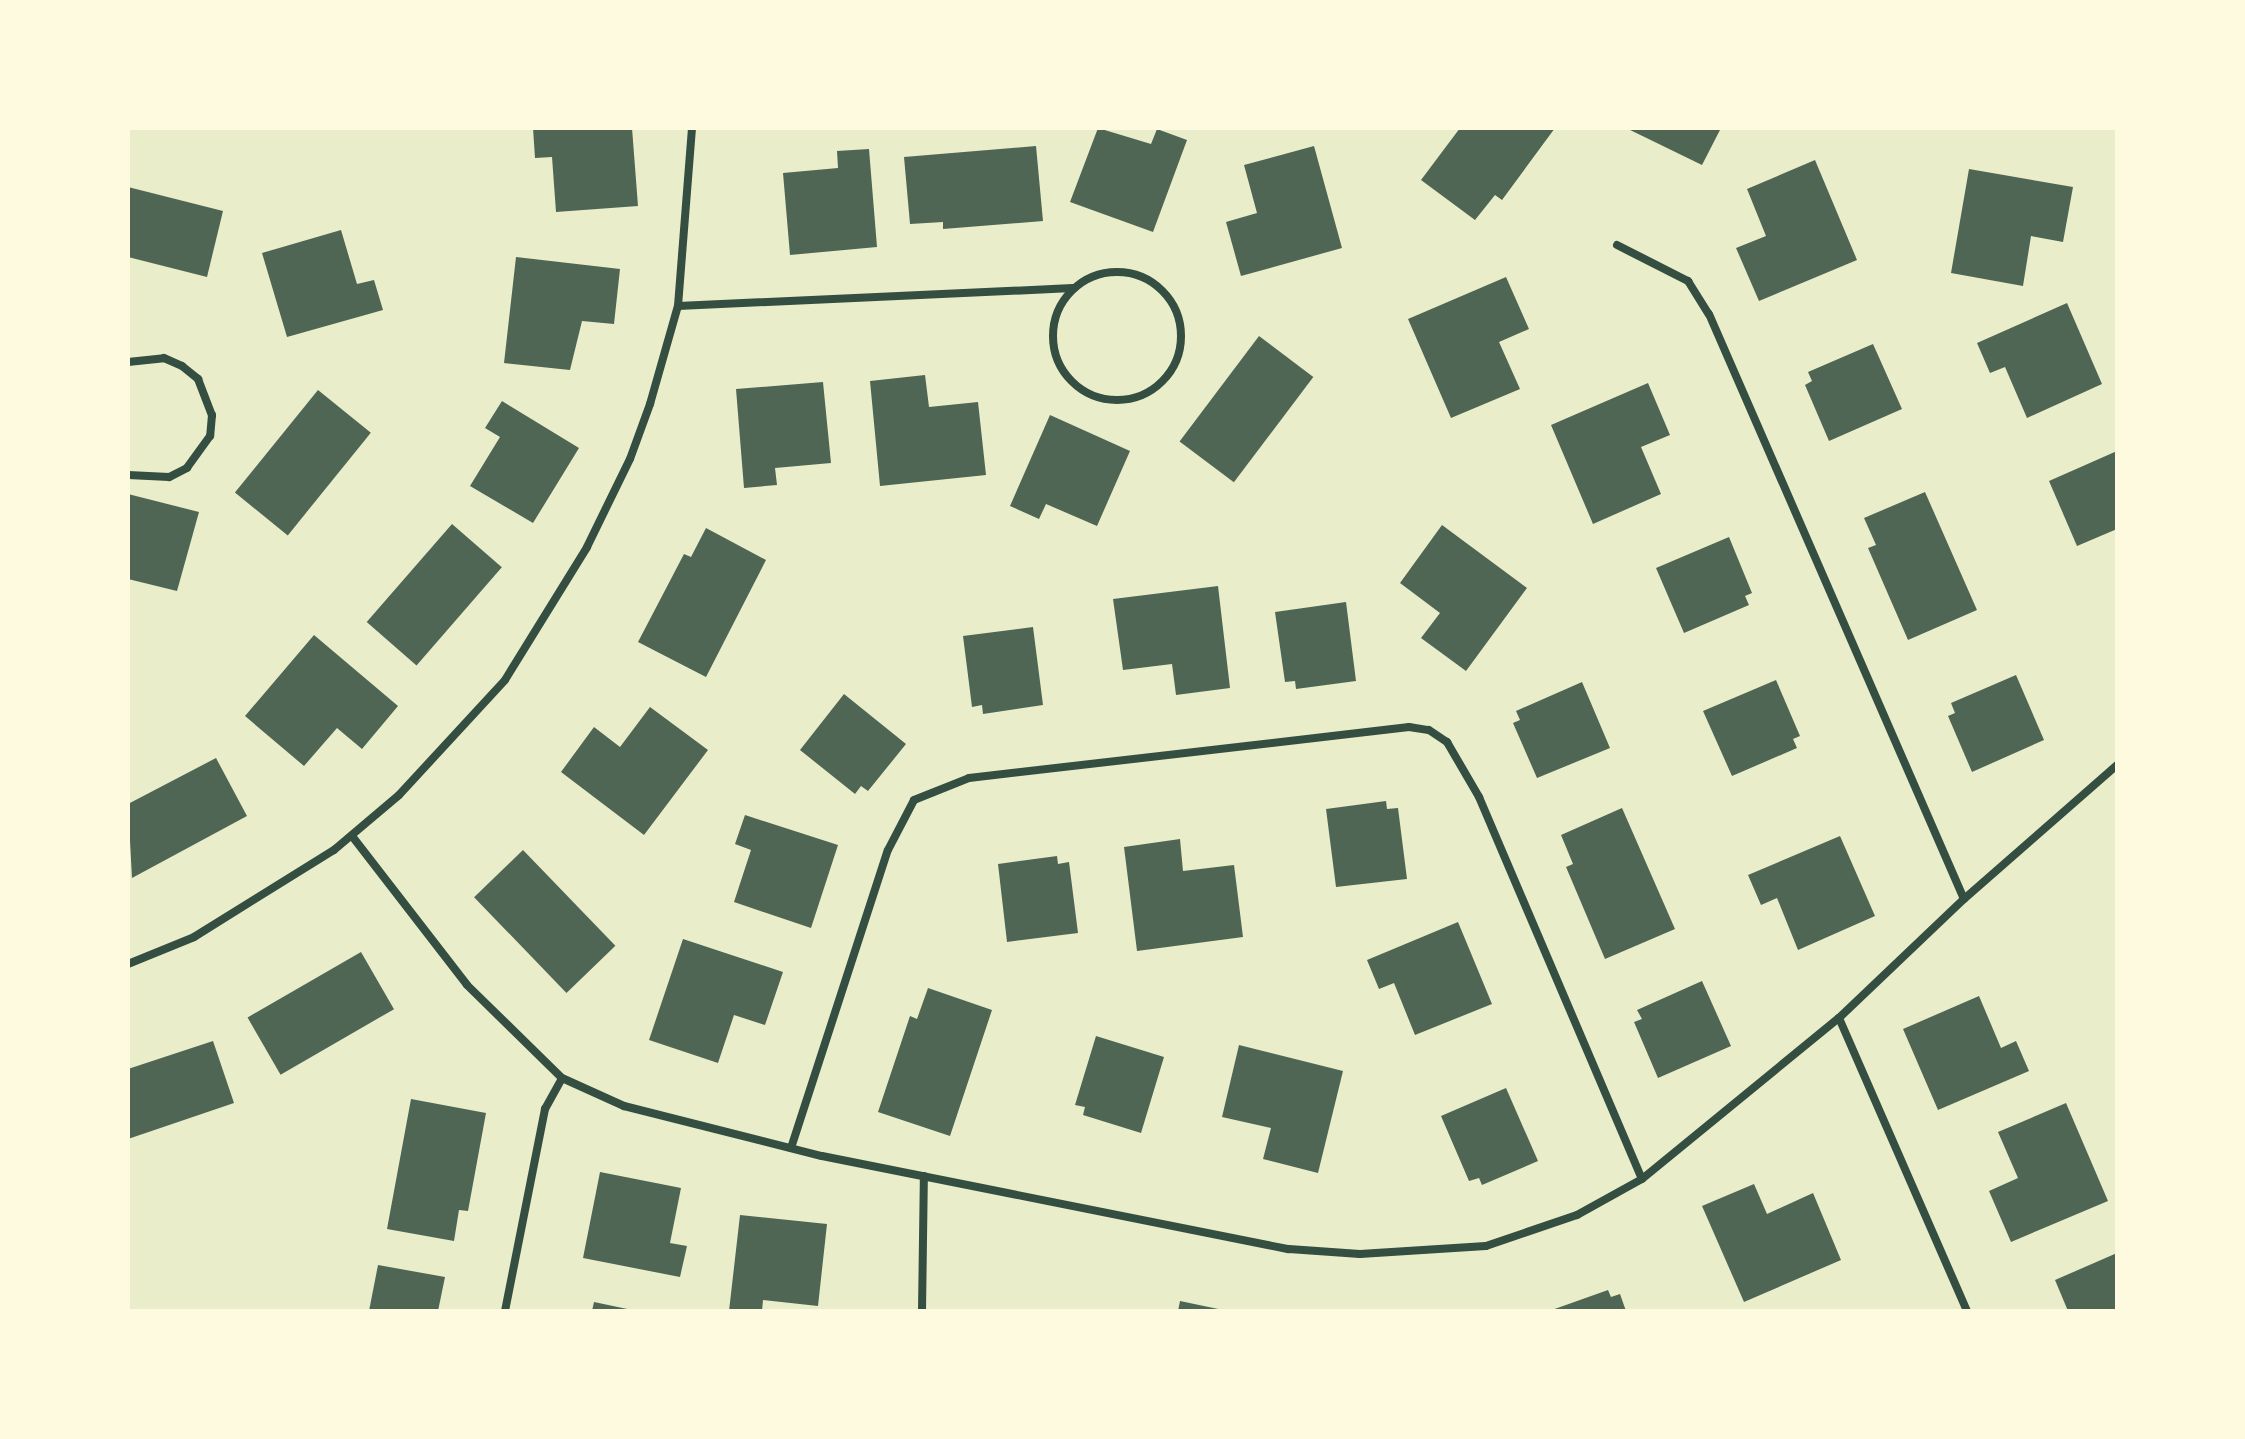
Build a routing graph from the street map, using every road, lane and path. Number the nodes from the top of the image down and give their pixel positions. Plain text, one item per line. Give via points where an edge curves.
1 (692, 128) edge
2 (1617, 245) dead end
3 (1073, 288) junction
4 (678, 306) junction
5 (128, 361) edge
6 (128, 475) edge
7 (2117, 765) edge
8 (352, 836) junction
9 (1964, 899) junction
10 (128, 964) edge
11 (1839, 1018) junction
12 (562, 1078) junction
13 (791, 1148) junction
14 (924, 1176) junction
15 (1642, 1179) junction
16 (505, 1311) edge
17 (922, 1311) edge
18 (1967, 1311) edge

1 - 4 street
2 - 9 street via 1688,281 1709,314
3 - 3 street via 1053,325 1053,348 1075,386 1116,400 1138,397 1157,386 1171,371 1180,341 1176,311 1166,294 1131,272 1090,277
3 - 4 street
4 - 8 street via 630,459 566,584 505,680 399,795
5 - 6 street via 164,358 198,379 208,396 210,436 194,461 169,477
7 - 9 street
8 - 10 street via 194,937
8 - 12 street via 467,985
9 - 11 street
11 - 15 street
11 - 18 street
12 - 13 street via 624,1106
12 - 16 street via 545,1109
13 - 14 street
13 - 15 street via 888,850 914,800 969,778 1409,727 1429,730 1447,742 1479,797
14 - 15 street via 1289,1249 1360,1254 1486,1246 1577,1215
14 - 17 street

